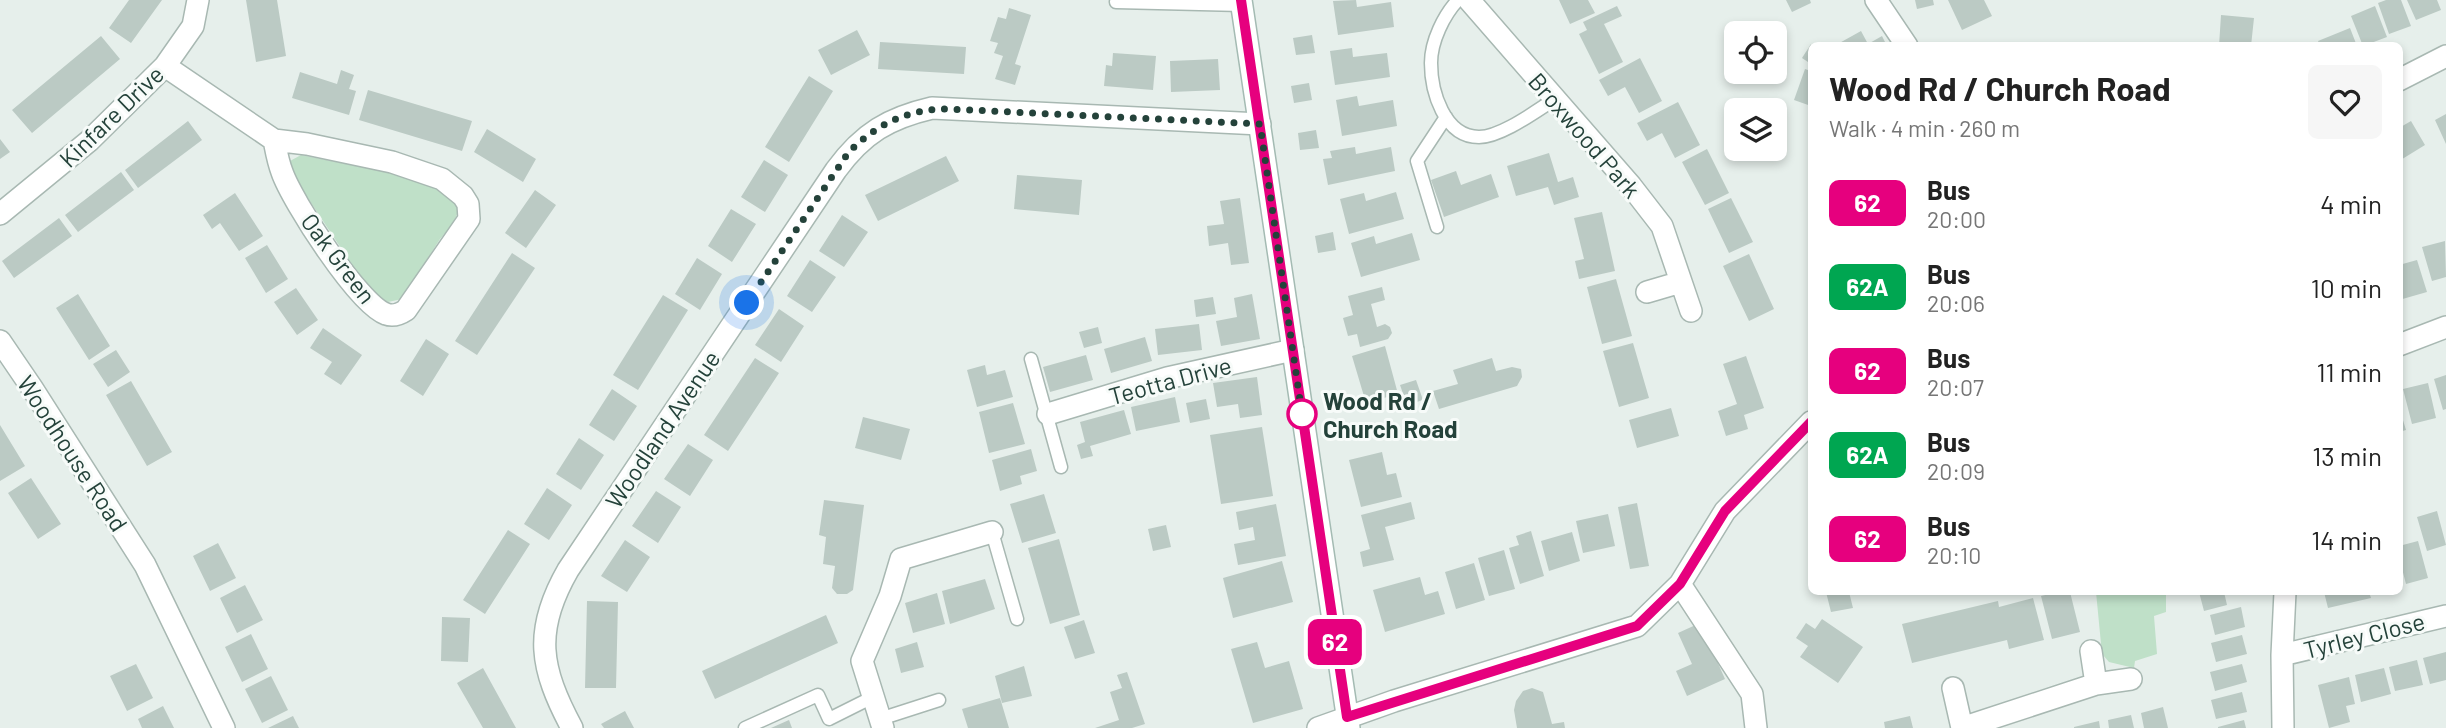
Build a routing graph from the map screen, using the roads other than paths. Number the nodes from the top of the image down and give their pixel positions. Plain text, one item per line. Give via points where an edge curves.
1 (198, 0) edge
2 (1458, 0) edge
3 (1469, 0) edge
4 (1876, 0) edge
5 (1116, 2) dead end
6 (1242, 2) edge
7 (1904, 42) edge
8 (2446, 56) edge
9 (165, 66) junction
10 (2403, 78) edge
11 (1555, 99) junction
12 (1446, 117) junction
13 (1260, 124) junction
14 (274, 140) junction
15 (0, 214) edge
16 (1437, 228) dead end
17 (1681, 282) junction
18 (1647, 292) dead end
19 (1691, 311) dead end
20 (2446, 327) edge
21 (0, 341) edge
22 (2403, 343) edge
23 (1293, 350) junction
24 (1031, 359) dead end
25 (1048, 414) junction
26 (1808, 425) edge
27 (1062, 467) dead end
28 (992, 532) joint
29 (1680, 584) junction
30 (2285, 595) edge
31 (2446, 616) edge
32 (1017, 619) dead end
33 (2091, 652) dead end
34 (2282, 654) junction
35 (2131, 679) dead end
36 (2096, 684) junction
37 (1953, 688) dead end
38 (873, 697) junction
39 (939, 700) dead end
40 (1348, 722) edge
41 (831, 723) edge
42 (882, 723) edge
43 (224, 728) edge
44 (572, 728) edge
45 (745, 728) edge
46 (1318, 728) edge
47 (1756, 728) edge
48 (1962, 728) edge
49 (2283, 728) edge

1 - 9 street, Kinfare Drive via 192,26
2 - 12 lane via 1443,21 1431,61
3 - 11 street, Broxwood Park
4 - 7 street
5 - 6 lane
6 - 13 street
8 - 10 street
9 - 14 street, Oak Green
9 - 15 street, Kinfare Drive via 89,141
11 - 12 lane via 1508,128 1479,137 1458,130
11 - 17 street, Broxwood Park via 1662,226
12 - 16 lane via 1417,161
13 - 23 street
13 - 44 street, Woodland Avenue via 932,108 884,124 861,139 554,593 544,654 556,698
14 - 14 street, Oak Green via 421,171 442,179 463,196 469,219 406,310 396,316 369,303 298,204 282,172
17 - 18 street
17 - 19 street, Broxwood Park
20 - 22 street
21 - 43 street, Woodhouse Road via 145,565
23 - 25 street, Teotta Drive via 1167,378
23 - 40 street
24 - 25 lane
25 - 27 lane
26 - 29 street via 1725,511
28 - 32 lane
28 - 38 street via 901,559 862,661
29 - 40 street via 1637,626
29 - 47 street via 1752,694
30 - 34 street
31 - 34 street, Tyrley Close
33 - 36 street
34 - 49 street
35 - 36 street
36 - 48 street
37 - 48 street
38 - 41 lane
38 - 42 street
39 - 42 lane
40 - 46 street
41 - 45 lane via 818,695

